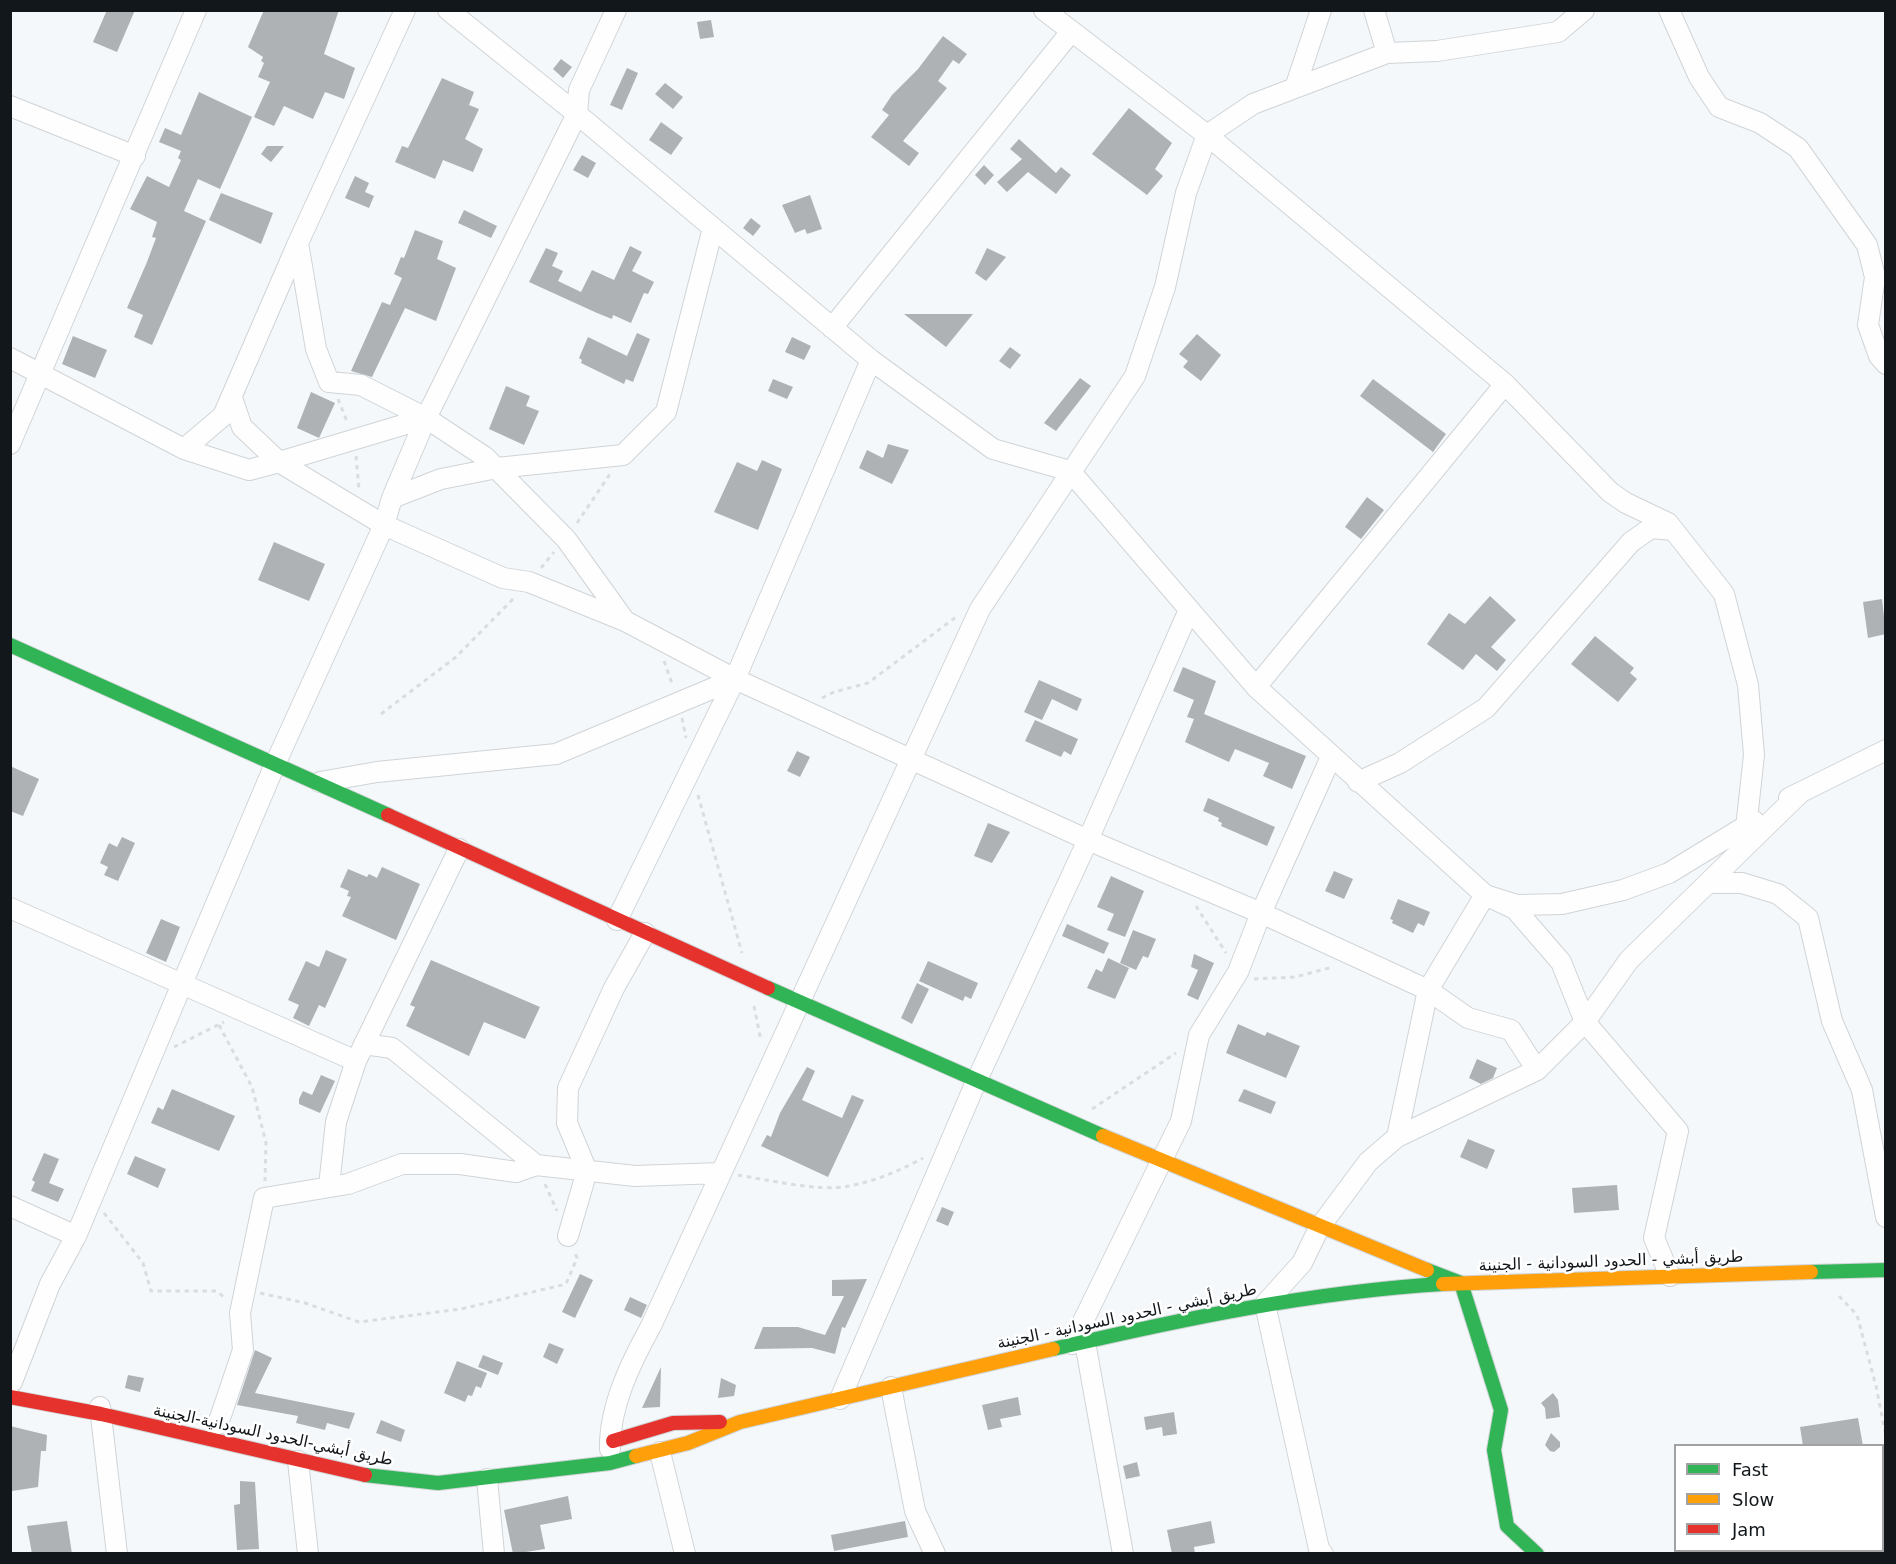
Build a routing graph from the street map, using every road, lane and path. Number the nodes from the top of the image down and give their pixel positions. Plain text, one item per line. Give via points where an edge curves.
1 (196, 10) edge
2 (405, 10) edge
3 (448, 10) edge
4 (616, 10) edge
5 (1044, 10) edge
6 (1321, 10) edge
7 (1374, 10) edge
8 (1584, 10) edge
9 (1669, 10) edge
10 (1071, 33) junction
11 (1387, 53) junction
12 (1295, 88) junction
13 (10, 106) edge
14 (577, 114) junction
15 (1207, 135) junction
16 (135, 156) junction
17 (713, 228) junction
18 (298, 243) junction
19 (832, 328) junction
20 (10, 358) edge
21 (872, 360) junction
22 (1886, 364) edge
23 (41, 373) junction
24 (1505, 384) junction
25 (232, 398) junction
26 (426, 418) junction
27 (10, 444) edge
28 (184, 449) junction
29 (279, 462) junction
30 (497, 468) junction
31 (1070, 471) junction
32 (392, 498) junction
33 (384, 525) junction
34 (1673, 530) junction
35 (980, 609) junction
36 (1189, 610) junction
37 (625, 621) junction
38 (655, 637) junction
39 (10, 645) edge
40 (735, 679) junction
41 (1256, 687) junction
42 (679, 703) junction
43 (802, 709) junction
44 (1881, 755) edge
45 (1331, 757) junction
46 (913, 759) junction
47 (276, 762) junction
48 (692, 768) junction
49 (320, 782) junction
50 (1358, 782) junction
51 (1800, 793) junction
52 (1746, 828) junction
53 (1088, 840) junction
54 (459, 849) junction
55 (1710, 883) junction
56 (1485, 895) junction
57 (10, 908) edge
58 (1261, 913) junction
59 (617, 920) junction
60 (645, 933) junction
61 (748, 981) junction
62 (182, 984) junction
63 (1428, 990) junction
64 (798, 1004) junction
65 (240, 1010) junction
66 (1585, 1022) junction
67 (219, 1025) junction
68 (1199, 1035) junction
69 (360, 1052) junction
70 (151, 1058) junction
71 (1537, 1070) junction
72 (768, 1071) junction
73 (976, 1082) junction
74 (1070, 1123) junction
75 (1397, 1137) junction
76 (949, 1145) junction
77 (1160, 1162) junction
78 (536, 1165) junction
79 (587, 1171) junction
80 (721, 1173) junction
81 (329, 1186) junction
82 (92, 1198) junction
83 (264, 1198) junction
84 (10, 1206) edge
85 (1886, 1217) edge
86 (1319, 1228) junction
87 (76, 1236) junction
88 (568, 1236) junction
89 (1886, 1270) edge
90 (1817, 1272) junction
91 (1670, 1276) junction
92 (1461, 1283) junction
93 (244, 1290) junction
94 (1265, 1304) junction
95 (240, 1313) junction
96 (1079, 1343) junction
97 (14, 1386) edge
98 (891, 1387) junction
99 (67, 1393) dead end
100 (840, 1399) junction
101 (132, 1406) dead end
102 (100, 1407) junction
103 (740, 1422) junction
104 (218, 1424) dead end
105 (1886, 1437) edge
106 (604, 1443) junction
107 (660, 1452) junction
108 (298, 1461) junction
109 (610, 1463) junction
110 (485, 1473) junction
111 (1320, 1552) edge
112 (117, 1554) edge
113 (308, 1554) edge
114 (494, 1554) edge
115 (685, 1554) edge
116 (935, 1554) edge
117 (1123, 1554) edge
118 (1537, 1554) edge

1 - 16 street
2 - 18 street
3 - 14 street
4 - 14 street via 579,90
5 - 10 street
6 - 12 street
7 - 11 street
8 - 11 street via 1558,32 1437,51
9 - 22 street via 1699,77 1719,107 1760,123 1798,148 1867,245 1875,277 1868,325 1879,356
10 - 15 street
10 - 19 street
11 - 12 street
12 - 15 street via 1253,104
13 - 16 street
14 - 17 street
14 - 26 street
15 - 24 street
15 - 31 street via 1186,193 1165,287 1135,376
16 - 23 street
17 - 19 street
17 - 30 street via 666,412 623,455
18 - 25 street
18 - 26 street via 316,349 329,382 361,385
19 - 21 street
20 - 23 street
21 - 31 street via 993,449
21 - 40 street
23 - 27 street
23 - 28 street
24 - 34 street via 1610,492 1668,523
24 - 41 street
25 - 28 street via 223,416
25 - 29 street via 242,427
26 - 29 street
26 - 30 street
26 - 32 street
28 - 29 street via 249,470
29 - 33 street
30 - 32 street via 441,479
30 - 37 street via 566,538
31 - 35 street
31 - 36 street
32 - 33 street
33 - 37 street via 502,578 529,582
33 - 47 street
34 - 50 street via 1651,528 1631,542 1486,708 1400,764
34 - 52 street via 1724,594 1748,685 1754,755
35 - 43 path via 955,618 868,683 834,692
35 - 46 street
36 - 41 street
36 - 53 street
37 - 38 street
38 - 40 street
38 - 42 path
39 - 47 main road
40 - 42 street
40 - 43 street
40 - 48 street
41 - 45 street
42 - 48 path
42 - 49 street via 556,754 377,772
43 - 46 street
44 - 51 street
45 - 50 street
45 - 58 street
46 - 53 street
46 - 64 street
47 - 49 main road
47 - 62 street
48 - 59 street
48 - 61 path
49 - 54 main road
50 - 56 street
51 - 52 street
51 - 55 street
52 - 56 street via 1669,873 1623,890 1562,904 1516,905
53 - 58 street
53 - 73 street
54 - 59 main road
54 - 69 street
55 - 66 street via 1629,960
55 - 85 street via 1742,883 1778,894 1808,918 1832,1021 1862,1090
56 - 63 street
56 - 66 street via 1515,909 1561,962
57 - 62 street
58 - 63 street
58 - 68 street via 1238,972
59 - 60 main road
60 - 61 main road
60 - 79 street via 614,987 568,1088 567,1123
61 - 64 main road
61 - 72 path
62 - 65 street
62 - 70 street
63 - 71 street via 1468,1018 1510,1030
63 - 75 street
64 - 72 street
64 - 73 main road
65 - 67 path
65 - 69 street
66 - 71 street
66 - 91 street via 1678,1131 1654,1238
67 - 70 path
67 - 83 path via 252,1087 266,1143
68 - 74 path via 1160,1066
68 - 77 street via 1181,1121
69 - 78 street via 392,1048
69 - 81 street via 336,1122
70 - 82 street
71 - 75 street
72 - 80 street
73 - 74 main road
73 - 76 street
74 - 77 main road
75 - 86 street via 1368,1162
76 - 80 path via 890,1176 847,1187
76 - 100 street
77 - 86 main road
77 - 96 street
78 - 79 street
78 - 81 street via 516,1172 460,1164 402,1164 348,1184
78 - 88 path
79 - 80 street via 635,1176
79 - 88 street
80 - 106 street via 632,1360
81 - 83 street
82 - 87 street
82 - 95 path via 143,1263 151,1291 217,1291
83 - 93 street
84 - 87 street
86 - 92 main road
86 - 94 street via 1302,1263
87 - 97 street via 50,1284
88 - 93 path via 578,1258 566,1284 460,1309 359,1322 304,1303
89 - 90 main road, طريق أبشي - الحدود السودانية - الجنينة
90 - 91 main road, طريق أبشي - الحدود السودانية - الجنينة
90 - 105 path via 1857,1315
91 - 92 main road, طريق أبشي - الحدود السودانية - الجنينة
92 - 94 main road, طريق أبشي - الحدود السودانية - الجنينة
92 - 118 main road via 1501,1410 1494,1450 1507,1526
93 - 95 street
94 - 96 main road, طريق أبشي - الحدود السودانية - الجنينة
94 - 111 street
95 - 104 street via 243,1350
96 - 98 main road, طريق أبشي - الحدود السودانية - الجنينة
96 - 117 street
97 - 102 main road, طريق أبشي-الحدود السودانية-الجنينة
98 - 100 main road, طريق أبشي - الحدود السودانية - الجنينة
98 - 116 street via 915,1511
99 - 102 main road
100 - 103 main road, طريق أبشي - الحدود السودانية - الجنينة
101 - 102 main road
102 - 108 main road, طريق أبشي-الحدود السودانية-الجنينة
102 - 112 street
103 - 106 main road via 673,1423
103 - 107 main road, طريق أبشي-الحدود السودانية-الجنينة
106 - 109 street
107 - 109 main road, طريق أبشي-الحدود السودانية-الجنينة
107 - 115 street
108 - 110 main road, طريق أبشي-الحدود السودانية-الجنينة via 405,1481 438,1483
108 - 113 street
109 - 110 main road, طريق أبشي-الحدود السودانية-الجنينة
110 - 114 street

